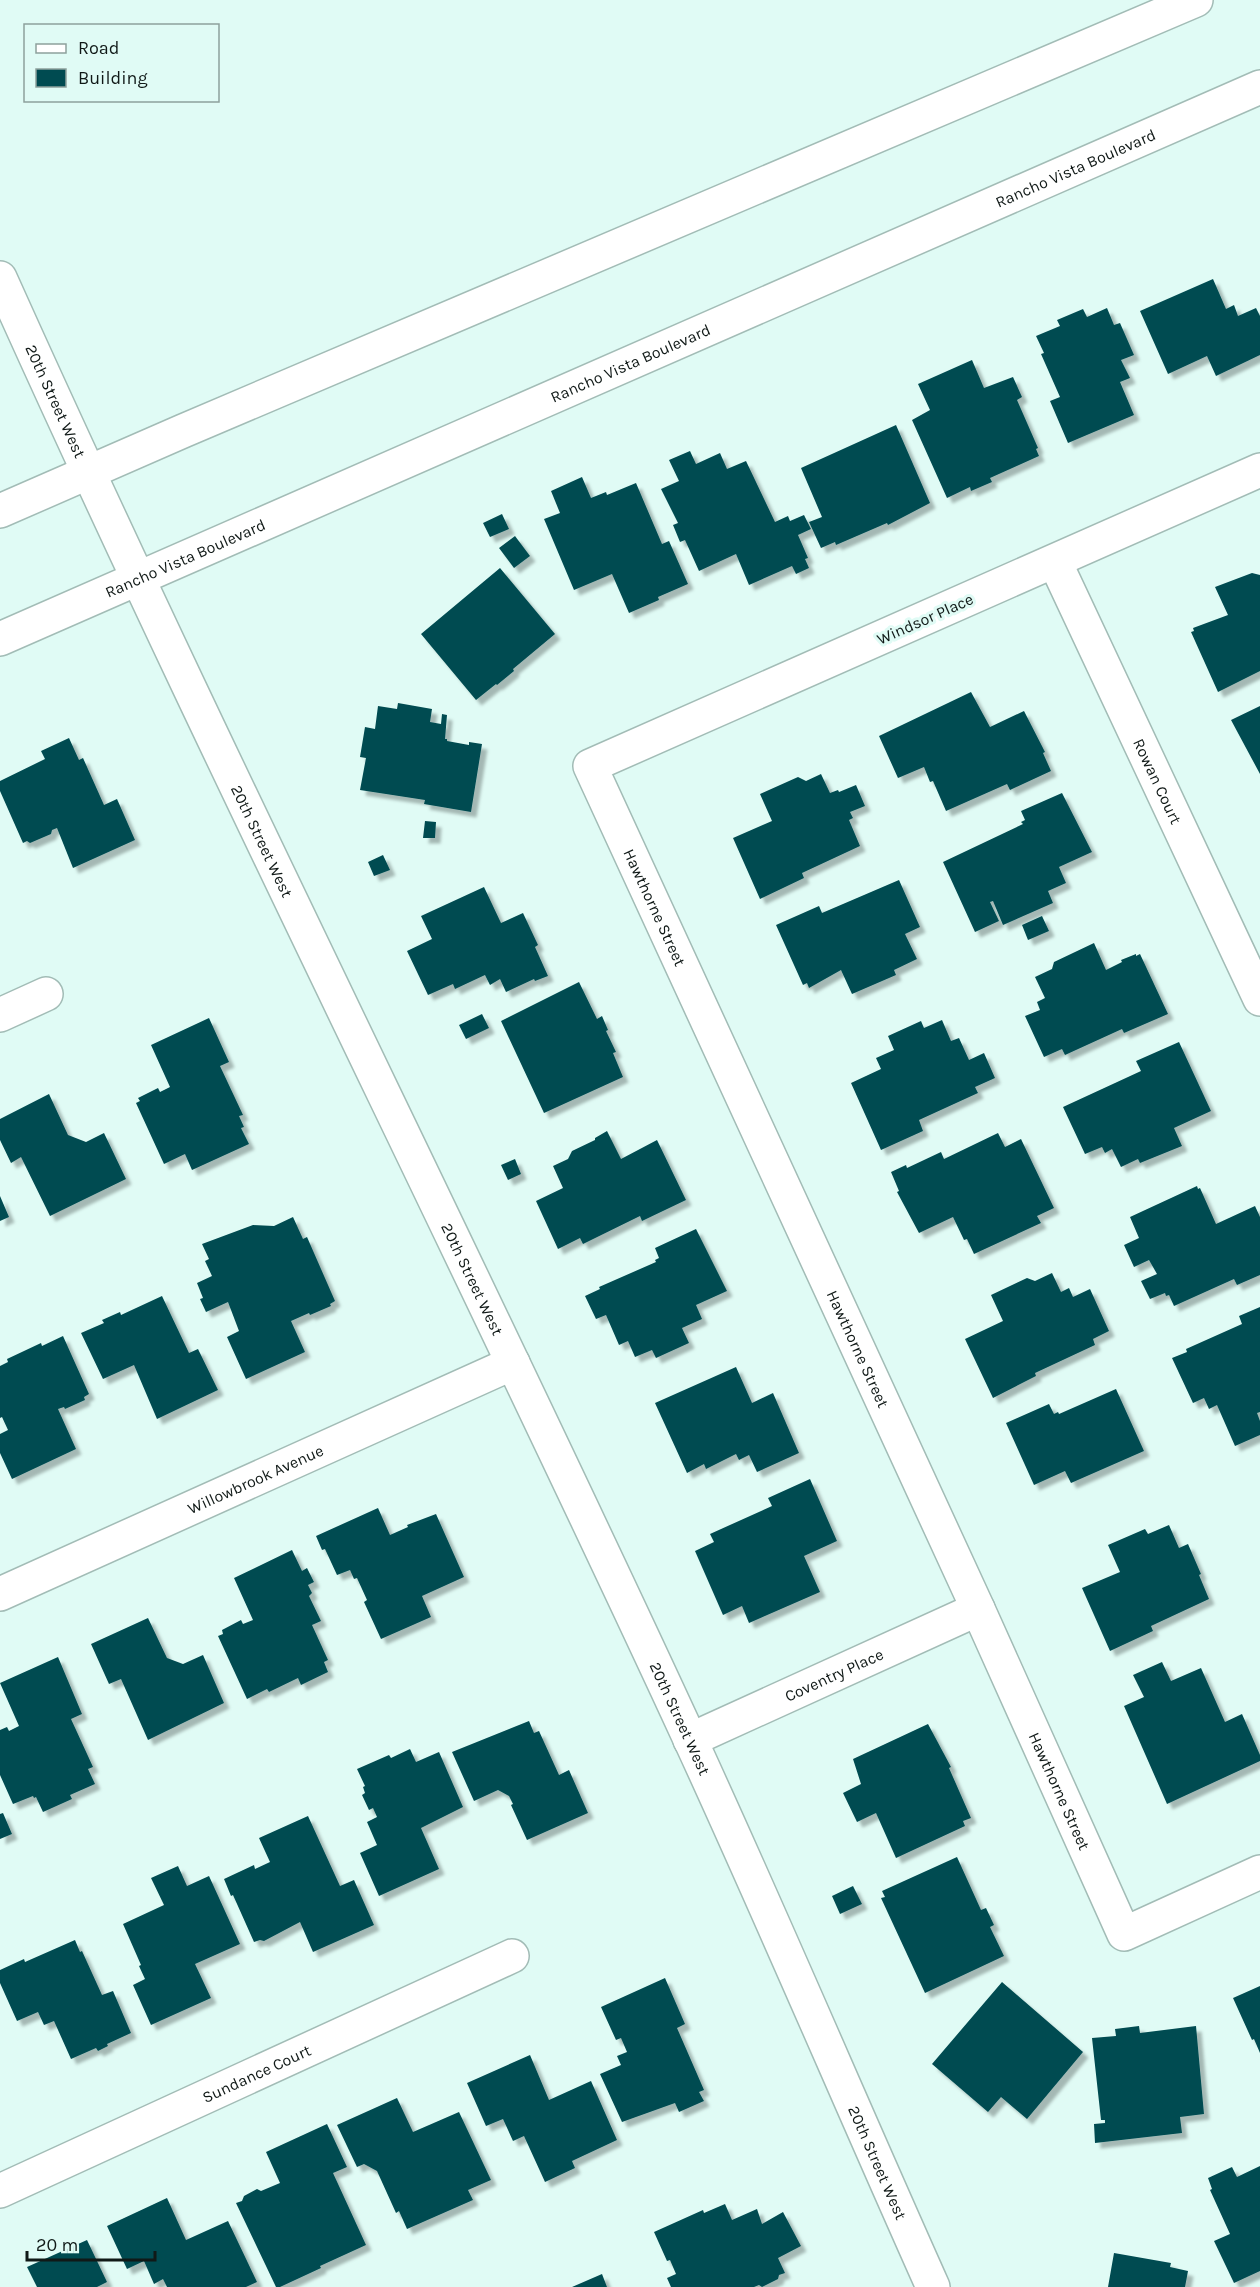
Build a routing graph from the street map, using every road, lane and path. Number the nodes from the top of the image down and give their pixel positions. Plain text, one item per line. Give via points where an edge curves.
1 (1196, 0) edge
2 (1260, 87) edge
3 (0, 278) edge
4 (1260, 470) edge
5 (87, 472) junction
6 (0, 511) edge
7 (1055, 562) junction
8 (139, 578) junction
9 (0, 639) edge
10 (590, 766) joint
11 (46, 994) dead end
12 (1260, 999) edge
13 (0, 1015) edge
14 (513, 1363) junction
15 (0, 1594) edge
16 (978, 1609) junction
17 (690, 1740) junction
18 (1260, 1872) edge
19 (512, 1956) dead end
20 (0, 2191) edge
21 (933, 2287) edge

1 - 5 street
2 - 8 street, Rancho Vista Boulevard
3 - 5 street, 20th Street West
4 - 7 street, Windsor Place
5 - 6 street
5 - 8 street, 20th Street West
7 - 10 street, Windsor Place
7 - 12 street, Rowan Court
8 - 9 street, Rancho Vista Boulevard
8 - 14 street, 20th Street West
10 - 16 street, Hawthorne Street
11 - 13 street
14 - 15 street, Willowbrook Avenue
14 - 17 street, 20th Street West
16 - 17 street, Coventry Place
16 - 18 street, Hawthorne Street via 1124,1934
17 - 21 street, 20th Street West
19 - 20 street, Sundance Court

